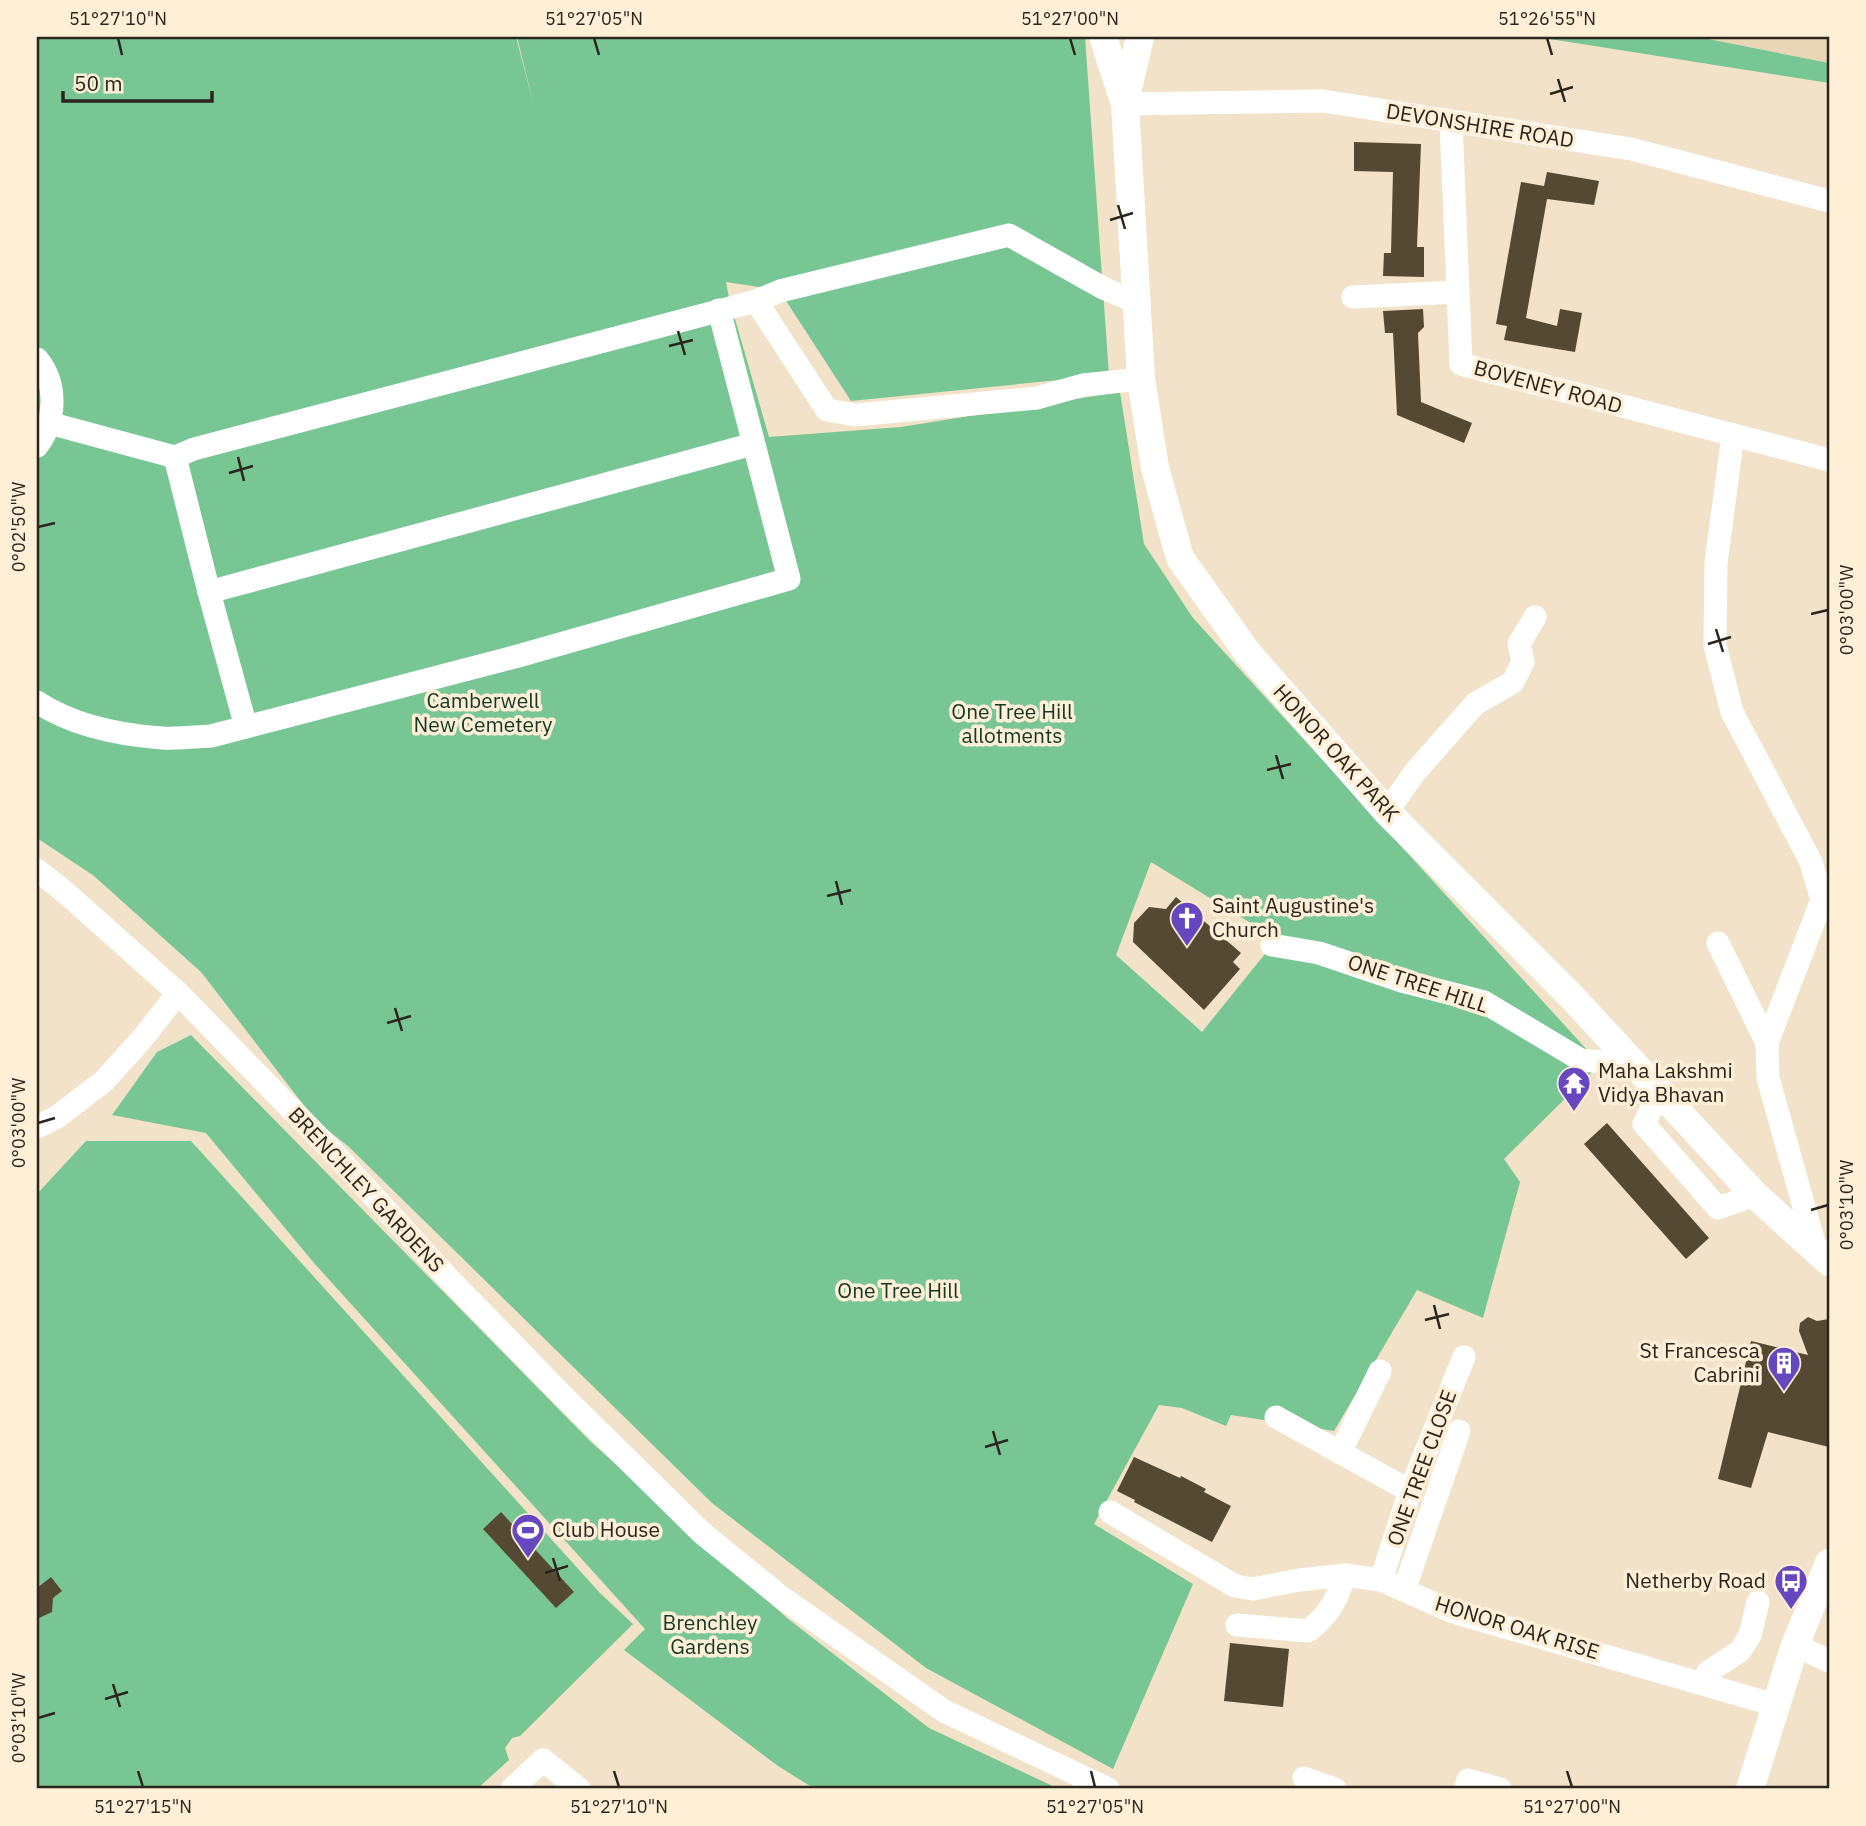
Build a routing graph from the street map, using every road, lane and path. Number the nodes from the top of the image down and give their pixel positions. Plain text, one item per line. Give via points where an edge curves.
1 (1103, 37) edge
2 (1140, 37) edge
3 (1125, 104) junction
4 (1451, 122) junction
5 (1829, 201) edge
6 (1458, 292) junction
7 (1353, 297) dead end
8 (756, 301) junction
9 (1136, 302) junction
10 (719, 310) junction
11 (37, 359) edge
12 (1141, 380) junction
13 (46, 416) edge
14 (1733, 435) junction
15 (753, 444) junction
16 (37, 446) edge
17 (175, 457) junction
18 (1829, 460) edge
19 (209, 593) junction
20 (1535, 617) dead end
21 (37, 702) edge
22 (246, 727) junction
23 (1387, 812) junction
24 (37, 870) edge
25 (1718, 943) dead end
26 (1272, 945) dead end
27 (178, 993) junction
28 (1768, 1043) junction
29 (1636, 1065) junction
30 (37, 1127) edge
31 (1823, 1256) edge
32 (1464, 1357) dead end
33 (1380, 1371) dead end
34 (1276, 1417) dead end
35 (1459, 1431) dead end
36 (1340, 1452) junction
37 (1410, 1491) junction
38 (1110, 1512) dead end
39 (1829, 1563) edge
40 (1345, 1574) junction
41 (1381, 1580) junction
42 (1405, 1590) junction
43 (1759, 1602) dead end
44 (1237, 1625) dead end
45 (1795, 1645) junction
46 (1829, 1661) edge
47 (1704, 1683) junction
48 (1775, 1704) junction
49 (1304, 1778) dead end
50 (512, 1789) edge
51 (579, 1789) edge
52 (1108, 1789) edge
53 (1335, 1789) edge
54 (1465, 1789) edge
55 (1500, 1789) edge
56 (1750, 1789) edge

1 - 3 main road, HONOR OAK PARK
2 - 3 main road, HONOR OAK PARK
3 - 4 street, DEVONSHIRE ROAD via 1323,101
3 - 9 main road, HONOR OAK PARK
4 - 5 street, DEVONSHIRE ROAD via 1631,149
4 - 6 street, BOVENEY ROAD
6 - 7 street
6 - 14 street, BOVENEY ROAD via 1461,364
8 - 9 street via 780,291 1009,235
8 - 10 street
8 - 12 street via 827,410 856,415 1037,398 1083,385
9 - 12 main road, HONOR OAK PARK
10 - 15 street
10 - 17 street
11 - 13 street via 52,398
12 - 23 main road, HONOR OAK PARK via 1156,468 1180,558 1247,652
13 - 16 street
13 - 17 street
14 - 18 street, BOVENEY ROAD
14 - 28 street via 1716,563 1715,645 1732,712 1811,862 1822,900
15 - 19 street
15 - 22 street via 789,579
17 - 19 street
19 - 22 street
20 - 23 street via 1519,644 1523,662 1513,682 1475,704 1415,772
21 - 22 street via 84,723 125,734 211,736
23 - 29 main road, HONOR OAK PARK
24 - 27 street, BRENCHLEY GARDENS
25 - 28 street
26 - 29 street, ONE TREE HILL via 1319,953 1484,1002 1581,1060
27 - 30 street via 104,1081
27 - 52 street, BRENCHLEY GARDENS via 449,1279 702,1533 780,1597 944,1711
28 - 31 street via 1768,1078
29 - 31 main road, HONOR OAK PARK via 1755,1195
32 - 37 street, ONE TREE CLOSE
33 - 36 street
34 - 36 street
35 - 42 street
36 - 37 street
37 - 41 street, ONE TREE CLOSE
38 - 40 street, HONOR OAK RISE via 1236,1586 1253,1589
39 - 45 main road
40 - 41 street, HONOR OAK RISE
40 - 44 street via 1331,1609 1308,1631
41 - 42 street, HONOR OAK RISE
42 - 47 street, HONOR OAK RISE via 1453,1612
43 - 47 street via 1750,1635 1740,1651 1708,1672
45 - 46 street
45 - 48 main road
47 - 48 street, HONOR OAK RISE
48 - 56 main road
49 - 53 street
50 - 51 street via 543,1760
54 - 55 street via 1468,1780

